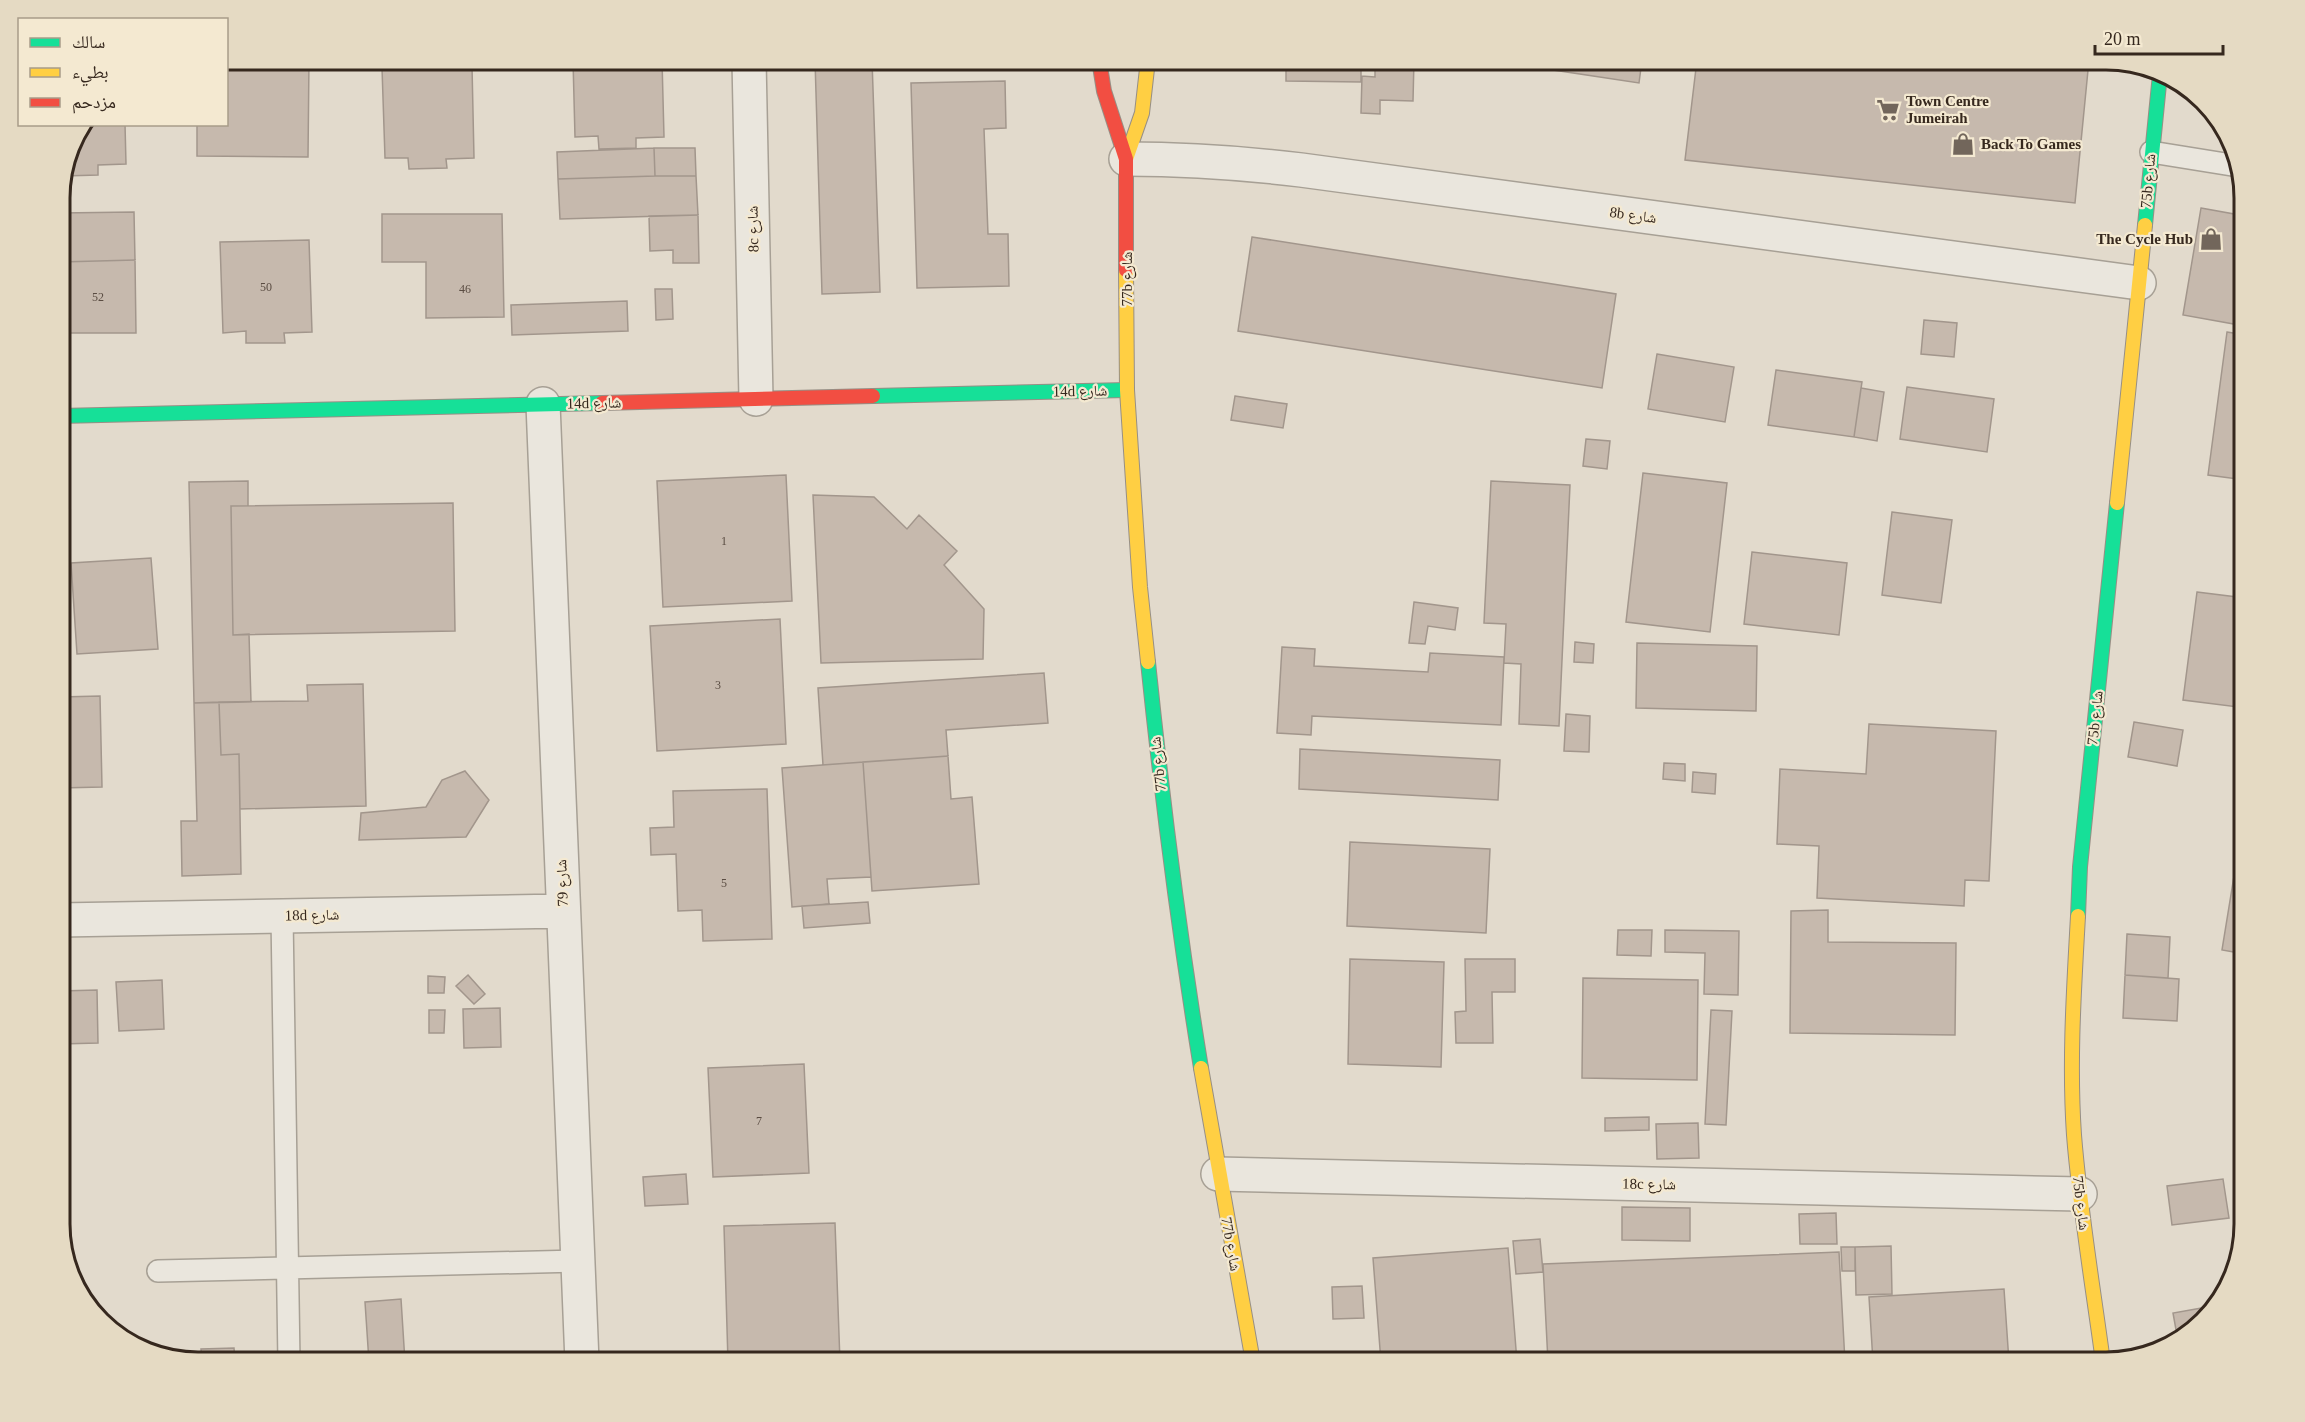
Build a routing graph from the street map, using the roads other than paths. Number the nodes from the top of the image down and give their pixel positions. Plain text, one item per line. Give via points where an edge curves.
1 (749, 70) edge
2 (1101, 70) edge
3 (1147, 70) edge
4 (2159, 82) edge
5 (2151, 152) junction
6 (1126, 159) junction
7 (2230, 165) edge
8 (2139, 283) junction
9 (1127, 390) junction
10 (756, 399) junction
11 (543, 404) junction
12 (71, 416) edge
13 (563, 911) junction
14 (282, 916) junction
15 (71, 920) edge
16 (1218, 1174) junction
17 (2080, 1194) junction
18 (578, 1260) junction
19 (287, 1269) junction
20 (158, 1271) dead end
21 (289, 1352) edge
22 (582, 1352) edge
23 (1251, 1352) edge
24 (2102, 1352) edge

1 - 10 street, 8c شارع
2 - 6 street, 77b شارع
3 - 6 street, 77b شارع via 1142,113
4 - 5 street, 75b شارع
5 - 7 lane
5 - 8 street, 75b شارع
6 - 8 street, 8b شارع via 1196,160 1301,170
6 - 9 street, 77b شارع
8 - 17 street, 75b شارع via 2080,867 2072,1071
9 - 10 street, 14d شارع
9 - 16 street, 77b شارع via 1140,586 1160,783 1186,979
10 - 11 street, 14d شارع
11 - 12 street, 14d شارع
11 - 13 street, شارع 79
13 - 14 street, 18d شارع
13 - 18 street, شارع 79
14 - 15 street, 18d شارع
14 - 19 lane
16 - 17 street, 18c شارع
16 - 23 street, 77b شارع
17 - 24 street, 75b شارع
18 - 19 lane
18 - 22 street, شارع 79
19 - 20 lane
19 - 21 lane

